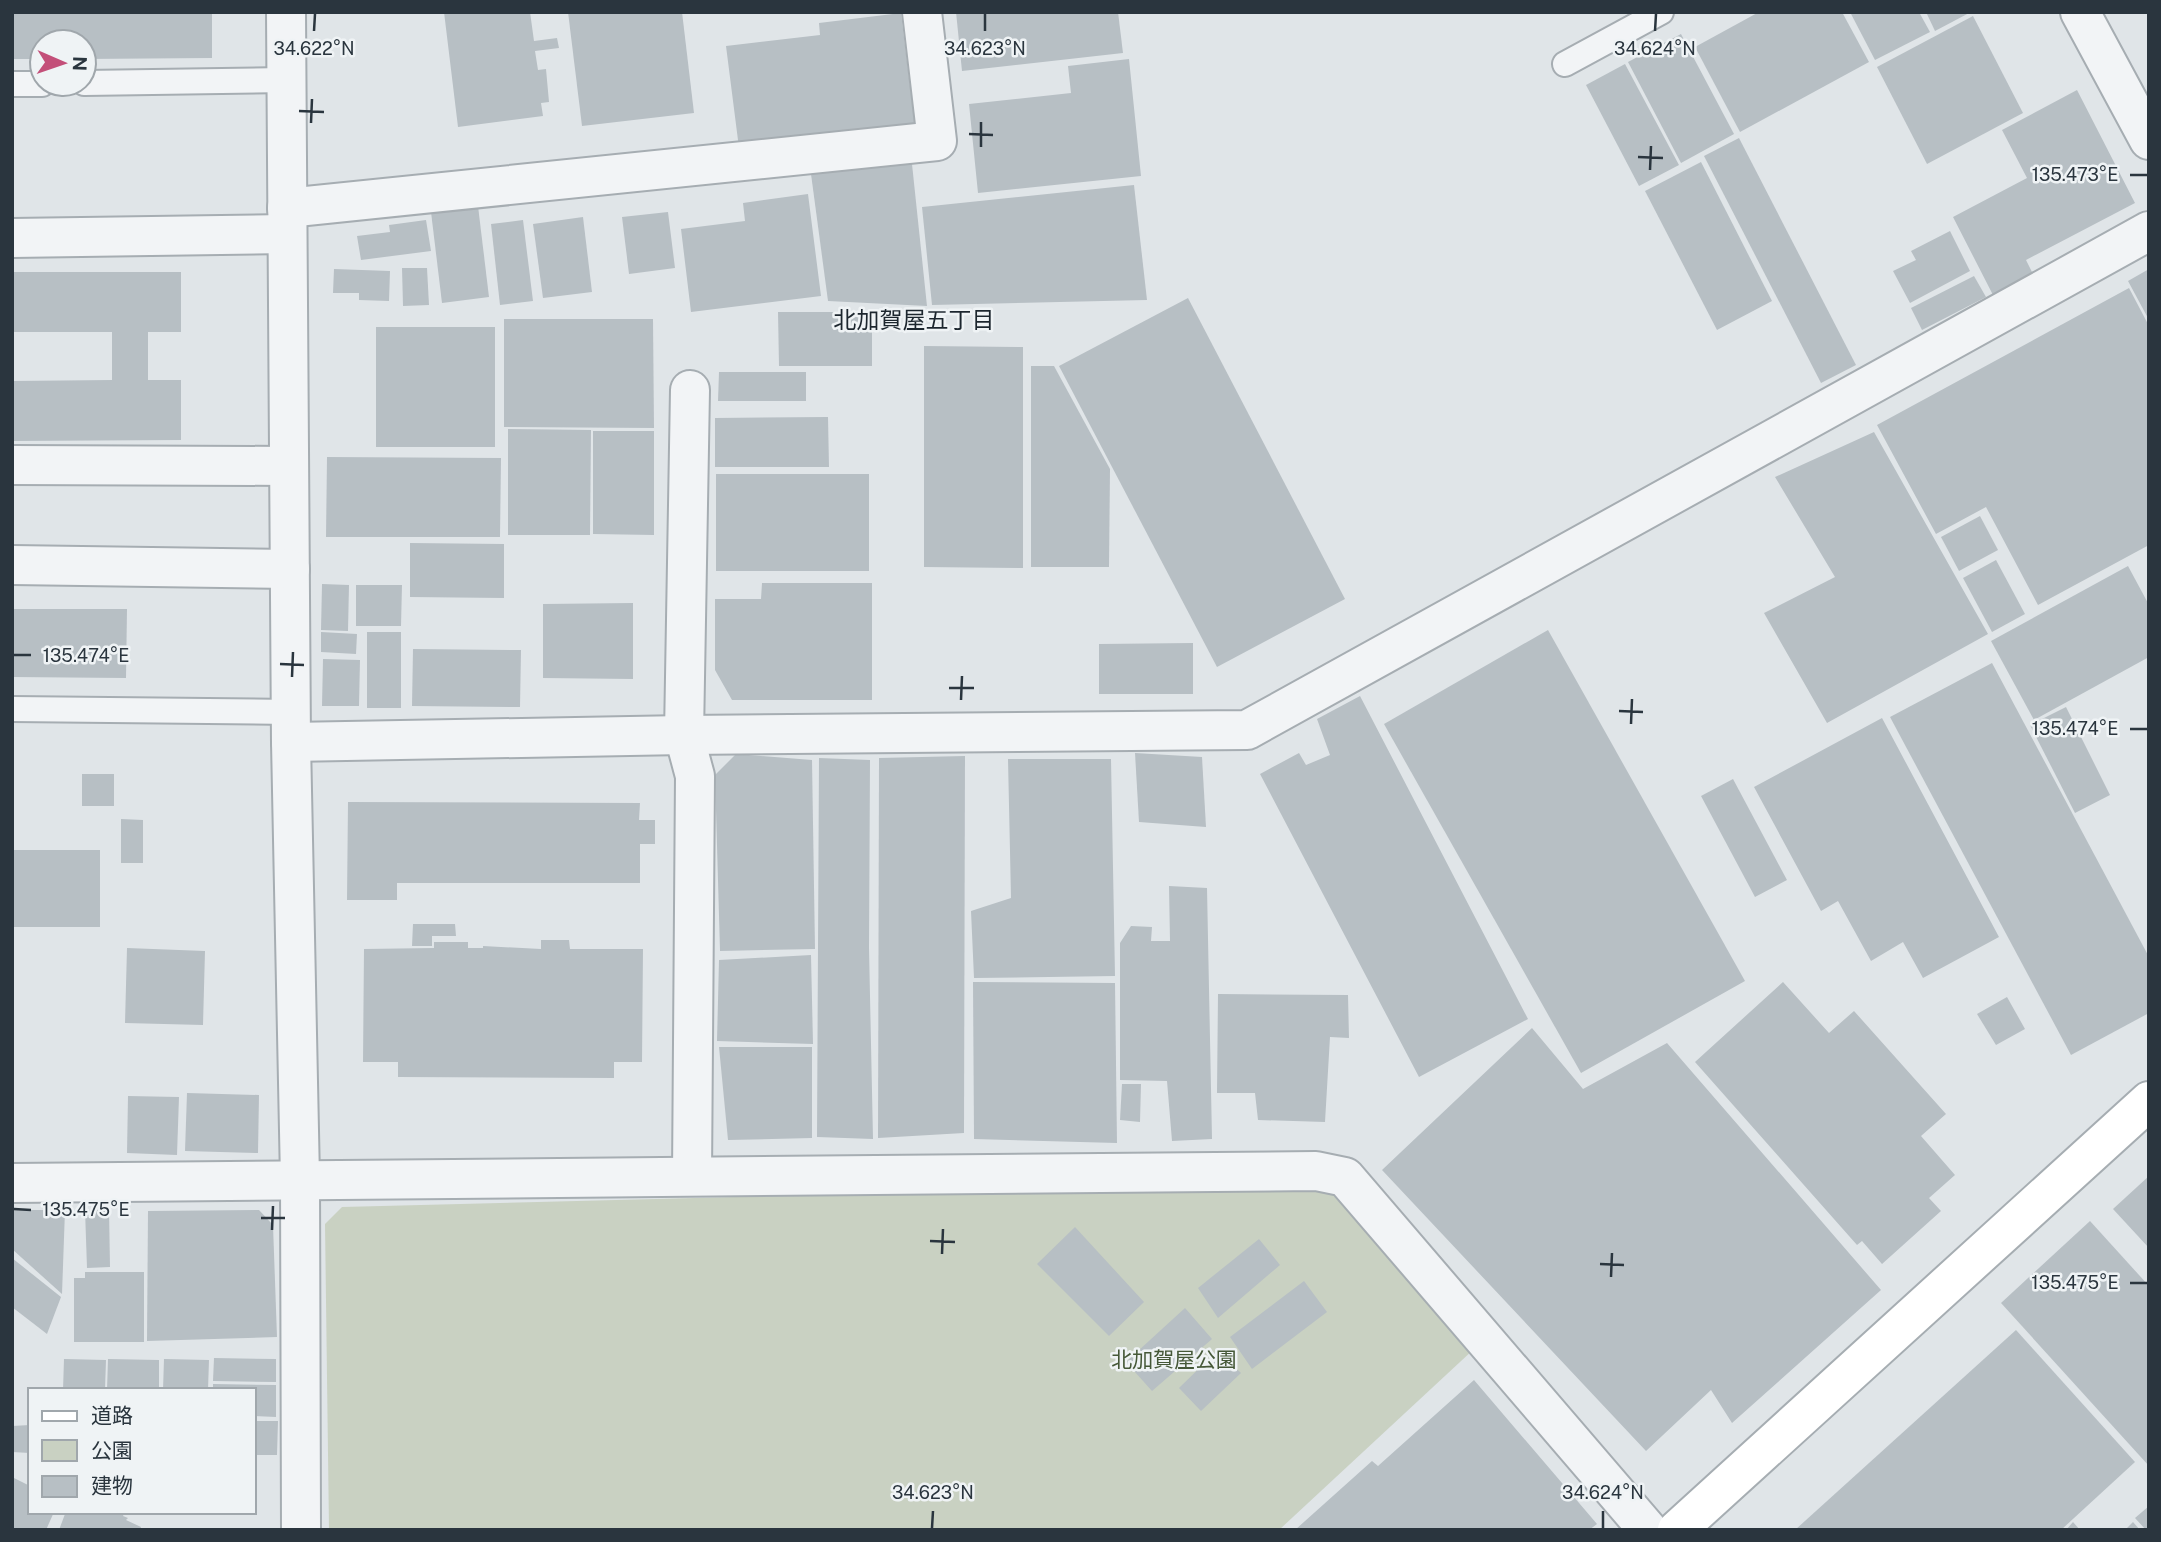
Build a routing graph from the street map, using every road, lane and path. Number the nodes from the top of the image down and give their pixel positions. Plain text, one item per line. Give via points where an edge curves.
1 (286, 12) edge
2 (922, 12) edge
3 (1661, 12) edge
4 (2080, 12) edge
5 (1565, 64) dead end
6 (286, 80) junction
7 (98, 83) edge
8 (2149, 140) edge
9 (287, 221) junction
10 (2149, 231) edge
11 (12, 238) edge
12 (690, 390) dead end
13 (12, 465) edge
14 (289, 466) junction
15 (12, 565) edge
16 (289, 569) junction
17 (12, 709) edge
18 (291, 727) junction
19 (684, 735) junction
20 (2149, 1101) edge
21 (692, 1176) junction
22 (300, 1179) junction
23 (12, 1183) edge
24 (300, 1530) edge
25 (1648, 1530) edge
26 (1677, 1530) edge

1 - 6 street
2 - 9 street via 937,141
3 - 5 lane
4 - 8 street
6 - 7 lane
6 - 9 street
9 - 11 street
9 - 14 street
10 - 19 street via 1247,730
12 - 19 street
13 - 14 street
14 - 16 street
15 - 16 street
16 - 18 street
17 - 18 lane
18 - 19 street
18 - 22 street
19 - 21 street via 695,776
20 - 26 street
21 - 22 street
21 - 25 street via 1316,1171 1345,1177
22 - 23 street
22 - 24 street

